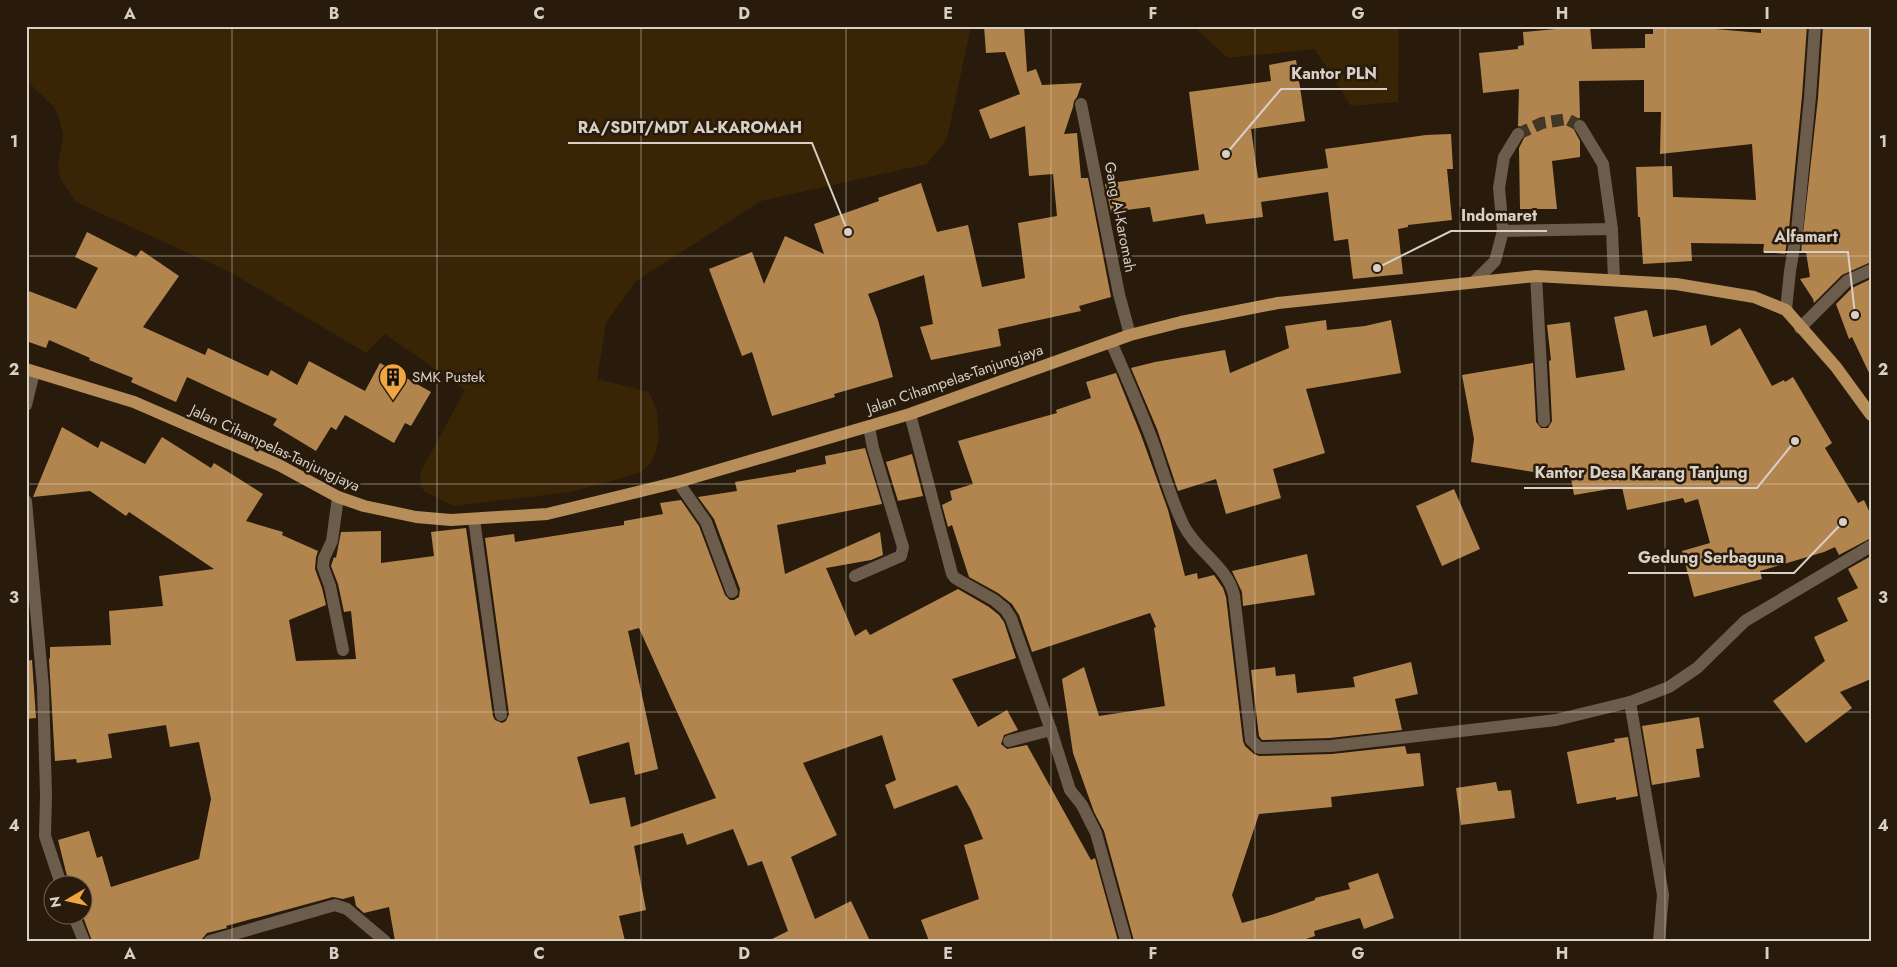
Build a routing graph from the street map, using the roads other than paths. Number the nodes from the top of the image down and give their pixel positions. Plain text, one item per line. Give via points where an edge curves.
1 (1814, 26) edge
2 (1080, 104) dead end
3 (1580, 126) tunnel mouth
4 (1518, 134) tunnel mouth
5 (1612, 229) junction
6 (1504, 231) junction
7 (1871, 270) edge
8 (1536, 276) junction
9 (1614, 280) junction
10 (1474, 282) junction
11 (1786, 310) junction
12 (1800, 328) junction
13 (1130, 335) junction
14 (1111, 342) junction
15 (30, 370) edge
16 (26, 405) edge
17 (910, 414) junction
18 (1871, 415) edge
19 (1544, 421) dead end
20 (869, 427) junction
21 (678, 482) junction
22 (338, 497) junction
23 (26, 501) edge
24 (474, 518) junction
25 (1871, 546) edge
26 (855, 576) dead end
27 (732, 592) dead end
28 (342, 650) dead end
29 (1630, 702) junction
30 (501, 715) dead end
31 (1051, 730) junction
32 (1009, 741) dead end
33 (58, 874) edge
34 (77, 924) edge
35 (84, 941) edge
36 (210, 941) edge
37 (385, 941) edge
38 (1126, 941) edge
39 (1659, 941) edge

1 - 11 street via 1798,230
2 - 13 street, Gang Al-Karomah
3 - 5 street via 1604,164
4 - 6 street via 1504,157 1499,188
5 - 6 street
5 - 9 street
6 - 10 street via 1495,261
7 - 12 street via 1847,281
8 - 9 main road, Jalan Cihampelas-Tanjungjaya
8 - 10 main road, Jalan Cihampelas-Tanjungjaya
8 - 19 street
9 - 11 main road, Jalan Cihampelas-Tanjungjaya via 1676,284 1754,297
10 - 13 main road, Jalan Cihampelas-Tanjungjaya via 1278,303
11 - 12 main road
12 - 18 main road via 1836,367
13 - 14 main road, Jalan Cihampelas-Tanjungjaya
14 - 17 main road, Jalan Cihampelas-Tanjungjaya
14 - 29 street via 1140,407 1183,525 1231,582 1251,740 1259,748 1331,746 1556,720
15 - 16 street
15 - 22 main road, Jalan Cihampelas-Tanjungjaya via 134,402 280,465
17 - 20 main road, Jalan Cihampelas-Tanjungjaya
17 - 31 street via 952,574 1005,608
20 - 21 main road, Jalan Cihampelas-Tanjungjaya
20 - 26 street via 903,547 901,556 893,561
21 - 24 main road, Jalan Cihampelas-Tanjungjaya via 547,514
21 - 27 street via 706,522
22 - 24 main road, Jalan Cihampelas-Tanjungjaya via 416,517
22 - 28 street via 332,541 323,567 330,586
23 - 33 street via 43,687 45,836
24 - 30 street
25 - 29 street via 1745,621 1697,668 1669,687
29 - 39 street via 1663,895
31 - 32 street
31 - 38 street via 1070,790 1082,805 1096,833
34 - 35 street
36 - 37 street via 335,905 347,909

